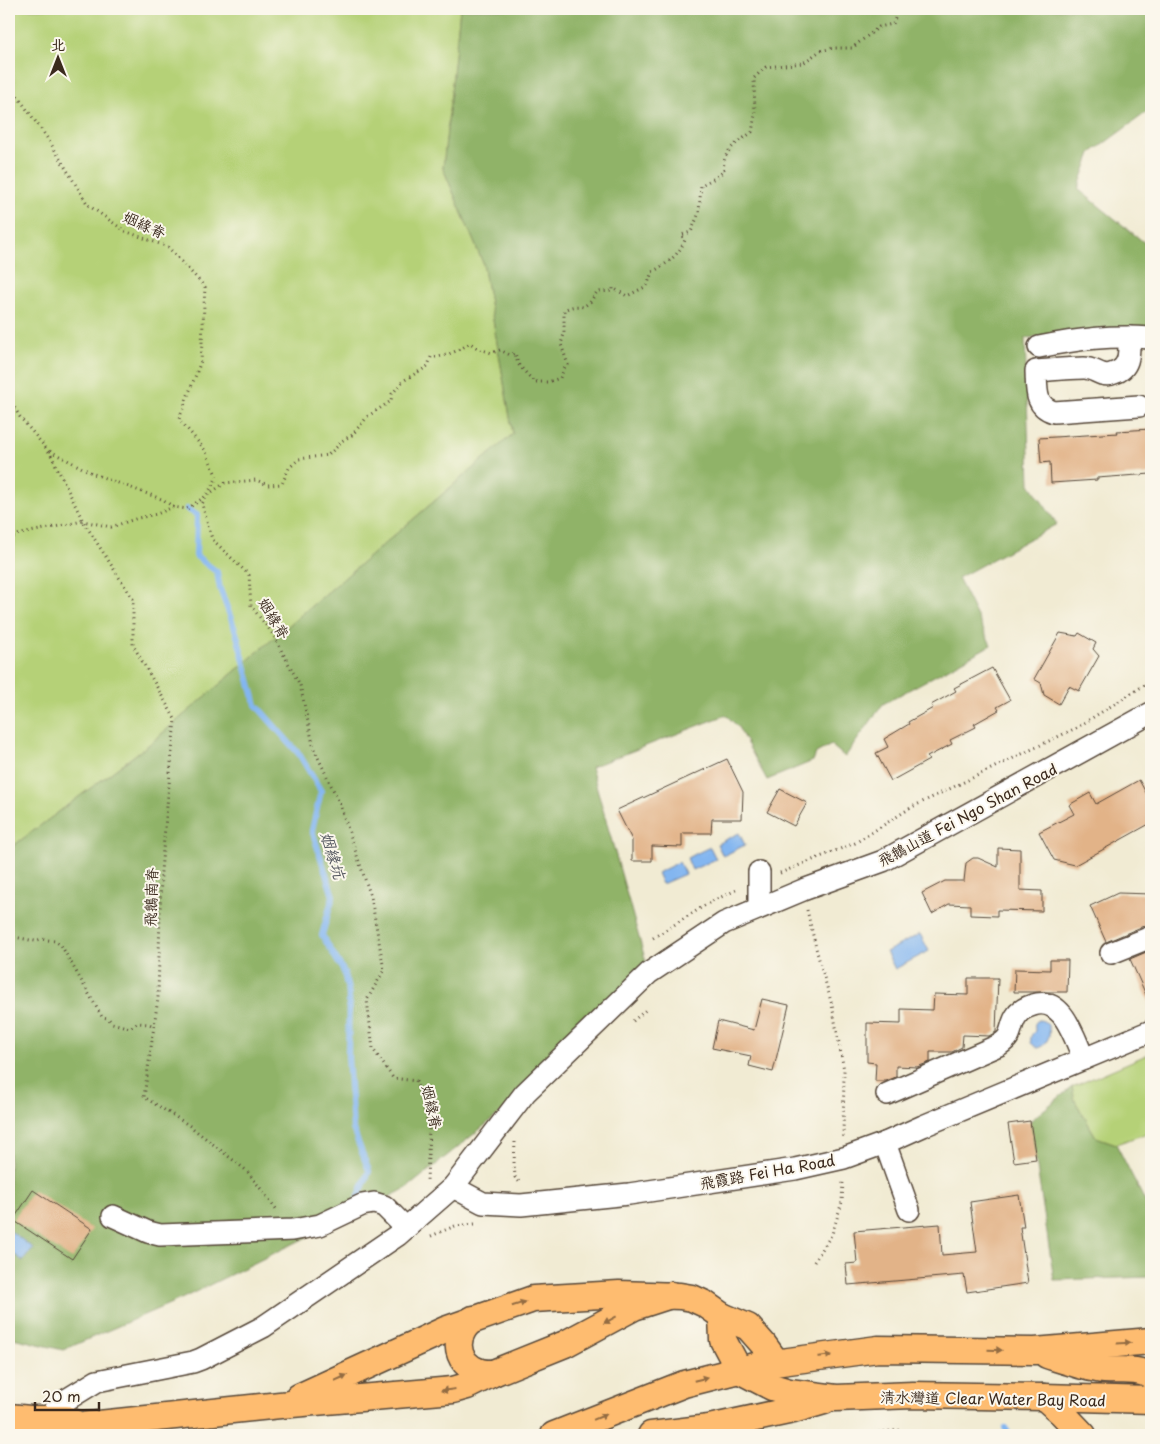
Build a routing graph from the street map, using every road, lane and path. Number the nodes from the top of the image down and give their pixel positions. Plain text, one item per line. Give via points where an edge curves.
1 (898, 9) edge
2 (9, 84) edge
3 (1129, 337) junction
4 (1151, 338) edge
5 (1038, 347) dead end
6 (9, 389) edge
7 (1139, 406) dead end
8 (48, 450) junction
9 (207, 494) junction
10 (173, 507) junction
11 (83, 521) junction
12 (9, 539) edge
13 (1151, 681) edge
14 (1151, 713) edge
15 (759, 876) junction
16 (803, 890) junction
17 (758, 907) junction
18 (9, 936) edge
19 (1151, 937) edge
20 (653, 938) dead end
21 (1111, 954) dead end
22 (648, 1008) dead end
23 (154, 1026) junction
24 (627, 1026) dead end
25 (1151, 1031) edge
26 (1084, 1058) junction
27 (887, 1094) dead end
28 (518, 1136) dead end
29 (835, 1140) dead end
30 (885, 1143) junction
31 (834, 1180) dead end
32 (523, 1186) dead end
33 (453, 1188) junction
34 (428, 1208) junction
35 (909, 1210) dead end
36 (113, 1216) dead end
37 (481, 1223) dead end
38 (293, 1230) junction
39 (415, 1234) junction
40 (814, 1262) dead end
41 (671, 1295) junction
42 (722, 1316) junction
43 (473, 1319) junction
44 (1151, 1341) edge
45 (1034, 1351) junction
46 (776, 1362) junction
47 (739, 1370) junction
48 (494, 1373) junction
49 (1151, 1376) edge
50 (1044, 1397) junction
51 (836, 1398) junction
52 (1151, 1400) edge
53 (280, 1405) junction
54 (9, 1417) edge
55 (58, 1429) edge
56 (554, 1435) edge
57 (651, 1435) edge
58 (854, 1435) edge
59 (906, 1435) edge
60 (1083, 1435) edge

1 - 9 path via 893,24 879,27 852,48 833,48 820,51 803,63 766,67 754,78 752,132 728,150 724,171 700,185 699,213 691,232 681,236 685,240 676,256 652,272 646,286 627,296 613,288 613,291 597,292 583,307 564,310 561,344 568,365 560,378 534,382 518,364 515,353 510,355 500,350 492,353 470,343 443,356 431,356 428,366 403,381 392,394 391,401 368,416 328,455 299,459 289,468 282,484 268,485 256,480 225,483
2 - 9 path, 姻緣脊 via 50,142 88,205 125,231 168,247 205,288 201,361 179,419 205,450 217,477
3 - 4 street
3 - 5 street via 1068,340
3 - 7 street via 1128,361 1117,373 1102,374 1085,368 1036,371 1038,398 1046,410 1054,412
6 - 8 path via 10,400 20,418
8 - 10 path via 94,474 164,500
8 - 11 path, 飛鵝南脊
9 - 10 path via 187,509
9 - 34 path, 姻緣脊 via 202,504 212,538 249,575 251,606 272,633 300,685 314,749 339,802 371,896 384,970 366,1000 373,1049 393,1078 416,1081 429,1127
10 - 11 path via 111,527
11 - 12 path
11 - 23 path, 飛鵝南脊 via 133,599 133,645 175,719 161,871 158,998
13 - 15 path via 1076,728 912,807 855,843
14 - 16 street, 飛鵝山道 Fei Ngo Shan Road via 883,861
15 - 17 street
15 - 20 path
16 - 17 street, 飛鵝山道 Fei Ngo Shan Road
16 - 29 path via 832,1005 844,1070 843,1137
17 - 33 street, 飛鵝山道 Fei Ngo Shan Road via 724,922 649,973 525,1094
18 - 23 path via 55,941 61,945 102,1017 130,1028 137,1023
19 - 21 street
22 - 24 path
23 - 38 path, 飛鵝南脊 via 144,1097 190,1126 247,1172
25 - 26 street, 飛霞路 Fei Ha Road
26 - 27 street via 1060,1011 1038,1003 1017,1015 1008,1037 999,1045
26 - 30 street, 飛霞路 Fei Ha Road
28 - 32 path via 515,1142 515,1177
30 - 33 street, 飛霞路 Fei Ha Road via 844,1158 795,1169 629,1194 521,1205 484,1203
30 - 35 street
31 - 40 path via 843,1179 842,1202 832,1234
33 - 34 street, 飛鵝山道 Fei Ngo Shan Road
34 - 39 street, 飛鵝山道 Fei Ngo Shan Road
36 - 38 street via 160,1235
37 - 39 path
38 - 39 street via 320,1225 362,1205 374,1203 384,1206
39 - 55 street, 飛鵝山道 Fei Ngo Shan Road via 398,1235 263,1327 193,1362 97,1380 58,1405
41 - 42 main road via 699,1300
43 -> 41 main road via 533,1299 619,1294
41 -> 48 main road via 634,1307 565,1344
42 - 46 main road via 748,1328
42 - 47 main road via 723,1340
43 - 48 main road via 460,1335 460,1355 471,1369
53 -> 43 main road
45 -> 44 main road
46 -> 45 main road via 878,1349
45 - 49 main road via 1098,1370 1128,1370
46 - 47 main road
47 - 51 main road via 789,1392
56 -> 47 main road via 684,1384
48 -> 53 main road via 453,1390
50 - 51 main road, 清水灣道 Clear Water Bay Road
50 - 52 main road, 清水灣道 Clear Water Bay Road
50 - 60 main road
51 - 57 main road via 718,1426
53 - 55 main road
54 - 55 main road via 30,1419
58 - 59 path via 901,1430

